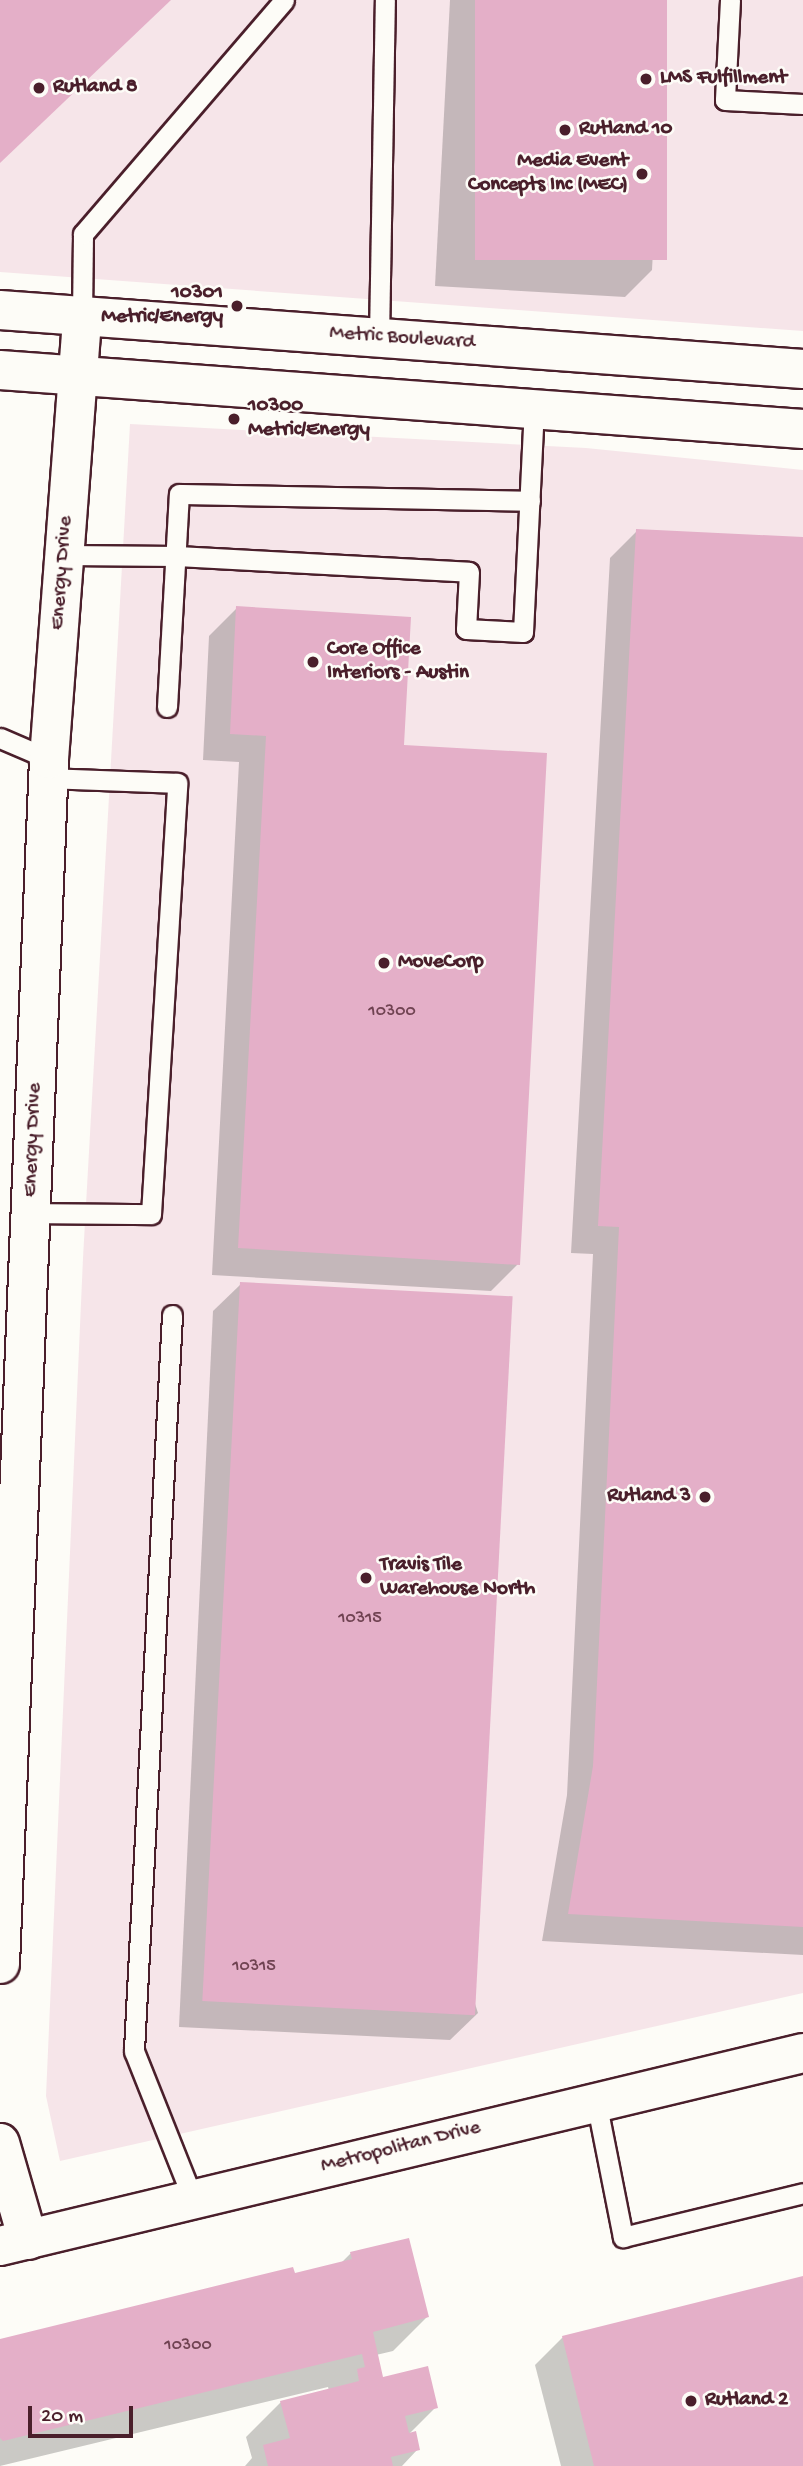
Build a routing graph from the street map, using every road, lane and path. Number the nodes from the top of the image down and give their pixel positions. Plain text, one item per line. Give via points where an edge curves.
1 (284, 0) edge
2 (385, 0) edge
3 (730, 0) edge
4 (803, 104) edge
5 (0, 310) edge
6 (82, 316) junction
7 (379, 337) junction
8 (537, 349) junction
9 (803, 369) edge
10 (0, 370) edge
11 (76, 375) junction
12 (534, 408) junction
13 (803, 429) edge
14 (530, 500) junction
15 (65, 555) junction
16 (177, 556) junction
17 (167, 707) dead end
18 (0, 738) edge
19 (49, 769) junction
20 (31, 1213) junction
21 (172, 1315) dead end
22 (6, 1617) edge
23 (4, 1773) edge
24 (0, 1943) edge
25 (0, 1964) edge
26 (803, 2053) edge
27 (596, 2101) junction
28 (0, 2143) edge
29 (803, 2193) edge
30 (194, 2202) junction
31 (14, 2243) edge

1 - 6 lane via 83,234
2 - 7 lane
3 - 4 lane via 725,100
5 - 6 street, Metric Boulevard
6 - 7 street, Metric Boulevard
6 - 11 street, Energy Drive
7 - 8 street, Metric Boulevard
8 - 9 street, Metric Boulevard
8 - 12 street
10 - 11 street
11 - 12 street
11 - 15 street, Energy Drive
12 - 13 street
12 - 14 lane
14 - 16 lane via 179,494
14 - 16 lane via 523,632 466,629 468,572
15 - 16 lane
15 - 19 street, Energy Drive
16 - 17 lane
18 - 19 lane
19 - 20 street, Energy Drive
19 - 20 lane via 177,783 150,1214
20 - 22 street, Energy Drive
21 - 30 lane via 134,2051
22 - 23 street, Energy Drive
23 - 24 street, Energy Drive
24 - 25 street, Energy Drive
26 - 27 street, Metropolitan Drive
27 - 29 lane via 623,2237
27 - 30 street, Metropolitan Drive
28 - 31 street
30 - 31 street, Metropolitan Drive

